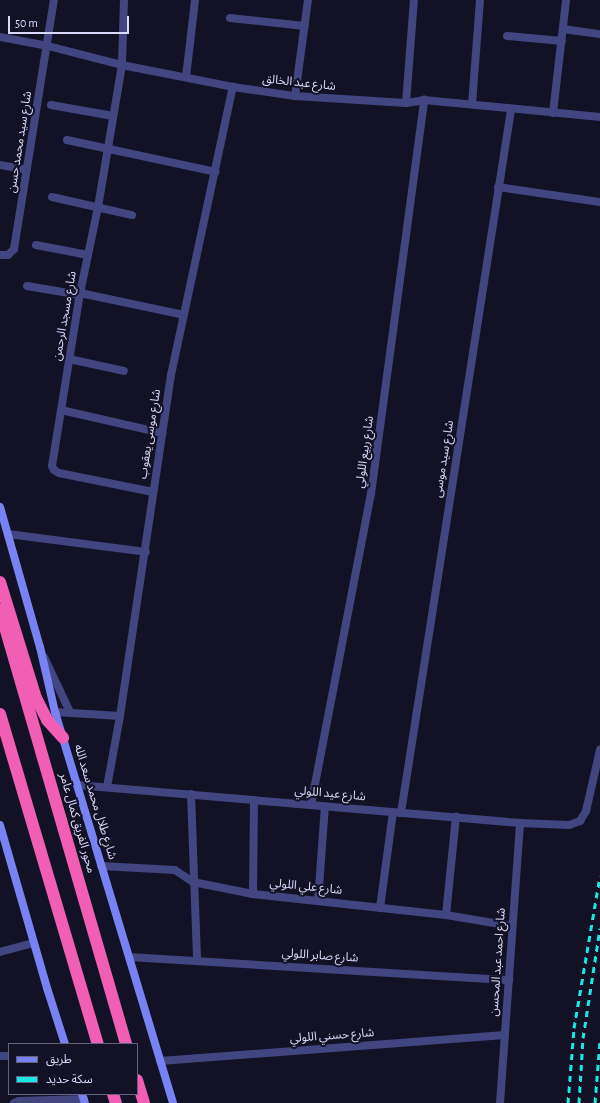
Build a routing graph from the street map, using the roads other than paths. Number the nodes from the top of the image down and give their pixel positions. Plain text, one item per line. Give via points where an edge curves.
1 (54, 0) edge
2 (124, 0) edge
3 (195, 0) edge
4 (308, 0) edge
5 (414, 0) edge
6 (480, 0) edge
7 (566, 0) edge
8 (230, 18) dead end
9 (305, 26) junction
10 (563, 29) junction
11 (600, 34) edge
12 (507, 36) dead end
13 (0, 37) edge
14 (562, 41) junction
15 (48, 46) junction
16 (122, 65) junction
17 (186, 77) junction
18 (233, 87) junction
19 (295, 96) junction
20 (424, 100) junction
21 (406, 103) junction
22 (52, 104) dead end
23 (472, 104) junction
24 (511, 110) junction
25 (553, 113) junction
26 (113, 116) junction
27 (600, 117) edge
28 (67, 140) dead end
29 (109, 149) junction
30 (0, 165) edge
31 (27, 170) junction
32 (216, 172) junction
33 (498, 187) junction
34 (52, 197) dead end
35 (600, 202) edge
36 (98, 207) junction
37 (132, 215) dead end
38 (36, 245) dead end
39 (0, 255) edge
40 (88, 255) junction
41 (27, 286) dead end
42 (80, 294) junction
43 (184, 315) junction
44 (69, 359) junction
45 (124, 371) dead end
46 (61, 410) junction
47 (162, 433) junction
48 (153, 492) junction
49 (0, 507) edge
50 (8, 534) junction
51 (146, 552) junction
52 (0, 582) edge
53 (0, 610) edge
54 (40, 647) junction
55 (55, 712) junction
56 (70, 712) junction
57 (0, 714) edge
58 (120, 716) junction
59 (63, 738) junction
60 (600, 750) edge
61 (77, 785) junction
62 (107, 787) junction
63 (191, 794) junction
64 (254, 800) junction
65 (311, 805) junction
66 (325, 806) junction
67 (397, 812) junction
68 (456, 817) junction
69 (520, 823) junction
70 (0, 825) edge
71 (101, 866) junction
72 (194, 882) junction
73 (253, 894) junction
74 (318, 901) junction
75 (380, 908) junction
76 (446, 915) junction
77 (512, 926) junction
78 (34, 943) junction
79 (0, 952) edge
80 (129, 957) junction
81 (197, 960) junction
82 (509, 980) junction
83 (505, 1035) junction
84 (65, 1043) edge
85 (98, 1043) edge
86 (126, 1043) edge
87 (160, 1061) junction
88 (138, 1083) edge
89 (84, 1099) edge
90 (14, 1103) edge
91 (144, 1103) edge
92 (173, 1103) edge
93 (500, 1103) edge

1 - 15 street, شارع سيد محمد حسن
2 - 16 street, شارع مسجد الرحمن
3 - 17 street
4 - 9 street
5 - 21 street
6 - 23 street
7 - 10 street
8 - 9 street
9 - 19 street
10 - 11 street
10 - 14 street
12 - 14 street
13 - 15 street, شارع عبد الخالق
14 - 25 street
15 - 16 street, شارع عبد الخالق
15 - 31 street, شارع سيد محمد حسن
16 - 17 street, شارع عبد الخالق
16 - 26 street, شارع مسجد الرحمن
17 - 18 street, شارع عبد الخالق
18 - 19 street, شارع عبد الخالق
18 - 32 street, شارع موسى يعقوب
19 - 21 street, شارع عبد الخالق
20 - 21 street, شارع عبد الخالق
20 - 23 street, شارع عبد الخالق
20 - 65 street, شارع ربيع اللولي via 371,494
22 - 26 street
23 - 24 street, شارع عبد الخالق
24 - 25 street, شارع عبد الخالق
24 - 33 street, شارع سيد موسى
25 - 27 street, شارع عبد الخالق
26 - 29 street, شارع مسجد الرحمن
28 - 29 street
29 - 32 street
29 - 36 street, شارع مسجد الرحمن
30 - 31 street
31 - 39 street, شارع سيد محمد حسن via 14,249 8,255
32 - 43 street, شارع موسى يعقوب
33 - 35 street
33 - 67 street, شارع سيد موسى
34 - 36 street
36 - 37 street
36 - 40 street, شارع مسجد الرحمن
38 - 40 street
40 - 42 street, شارع مسجد الرحمن
41 - 42 street
42 - 43 street
42 - 44 street, شارع مسجد الرحمن
43 - 47 street, شارع موسى يعقوب
44 - 45 street
44 - 46 street, شارع مسجد الرحمن
46 - 47 street
46 - 48 street, شارع مسجد الرحمن via 52,463 54,470
47 - 48 street, شارع موسى يعقوب
48 - 51 street, شارع موسى يعقوب
49 - 50 main road, شارع طلال محمد سعد الله
50 - 51 street
50 - 54 main road, شارع طلال محمد سعد الله
51 - 58 street, شارع موسى يعقوب
52 - 59 highway via 36,698 47,720
53 - 86 highway, محور الفريق كمال عامر
54 - 55 main road, شارع طلال محمد سعد الله
54 - 56 street
55 - 56 street
55 - 59 main road, شارع طلال محمد سعد الله
56 - 58 street
57 - 85 highway
58 - 62 street, شارع موسى يعقوب
59 - 61 main road, شارع طلال محمد سعد الله
60 - 69 street, شارع عيد اللولي via 586,811 580,821 569,825
61 - 62 street, شارع عيد اللولي
61 - 71 main road, شارع طلال محمد سعد الله
62 - 63 street, شارع عيد اللولي
63 - 64 street, شارع عيد اللولي
63 - 72 street
64 - 65 street, شارع عيد اللولي
64 - 73 street
65 - 66 street, شارع عيد اللولي
66 - 67 street, شارع عيد اللولي
66 - 74 street
67 - 68 street, شارع عيد اللولي
67 - 75 street, شارع سيد موسى
68 - 69 street, شارع عيد اللولي
68 - 76 street
69 - 77 street, شارع احمد عبد المحسن
70 - 78 main road
71 - 72 street, شارع علي اللولي via 176,870
71 - 80 main road, شارع طلال محمد سعد الله
72 - 73 street, شارع علي اللولي
72 - 81 street
73 - 74 street, شارع علي اللولي
74 - 75 street, شارع علي اللولي
75 - 76 street, شارع علي اللولي
76 - 77 street, شارع علي اللولي
77 - 82 street, شارع احمد عبد المحسن
78 - 79 street
78 - 84 main road
80 - 81 street, شارع صابر اللولي
80 - 87 main road, شارع طلال محمد سعد الله
81 - 82 street, شارع صابر اللولي
82 - 83 street, شارع احمد عبد المحسن
83 - 87 street, شارع حسني اللولي
83 - 93 street, شارع احمد عبد المحسن
87 - 92 main road, شارع طلال محمد سعد الله
88 - 91 highway
89 - 90 street

